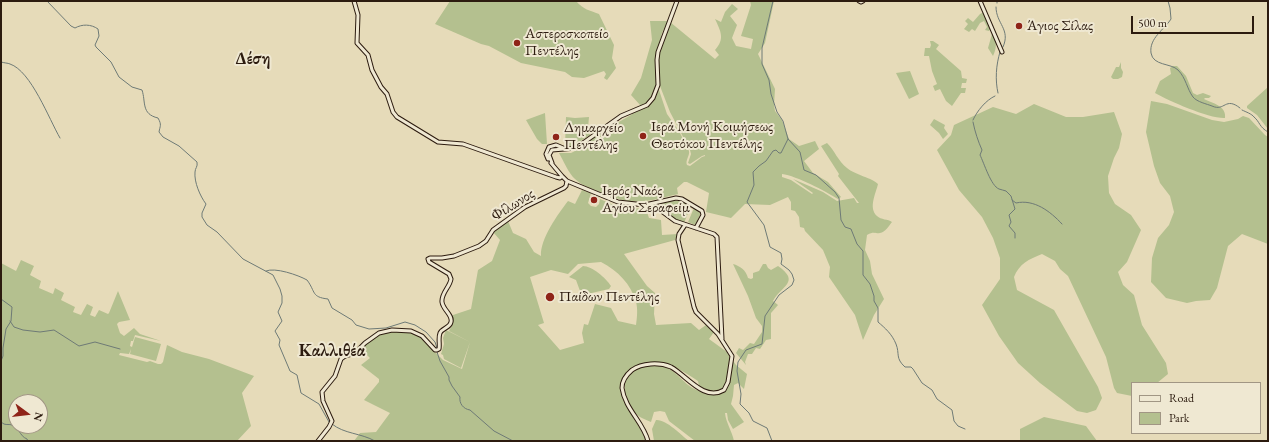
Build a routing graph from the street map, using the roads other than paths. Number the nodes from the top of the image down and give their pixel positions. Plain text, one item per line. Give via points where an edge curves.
1 (354, 1) edge
2 (677, 1) edge
3 (980, 1) edge
4 (1002, 52) dead end
5 (562, 176) junction
6 (567, 181) junction
7 (660, 202) junction
8 (645, 205) junction
9 (661, 210) junction
10 (685, 225) junction
11 (696, 228) junction
12 (720, 333) junction
13 (318, 441) edge
14 (648, 441) edge

1 - 5 main road via 358,13 357,43 368,55 372,70 397,117 438,142 463,144 556,177
2 - 5 main road via 658,52 658,85 651,101 644,108 621,116 573,149 551,150 548,156
3 - 4 main road
5 - 6 main road
6 - 8 main road via 615,202
6 - 13 main road, Φίλωνος via 564,188 525,207 493,230 486,242 450,257 428,260 451,279 442,298 451,322 440,332 439,350 435,350 422,336 414,332 392,330 379,333 355,353 343,358 336,376 322,392 323,401 332,420
7 - 8 main road
7 - 9 main road via 658,206
7 - 11 main road via 679,198 701,210 702,215
8 - 9 main road
9 - 10 main road via 674,221
10 - 11 main road
10 - 12 main road via 678,240 694,307 696,312
11 - 12 main road via 717,237
12 - 14 main road via 732,356 728,384 721,392 715,393 700,388 672,368 661,364 639,367 625,377 622,386 625,400

